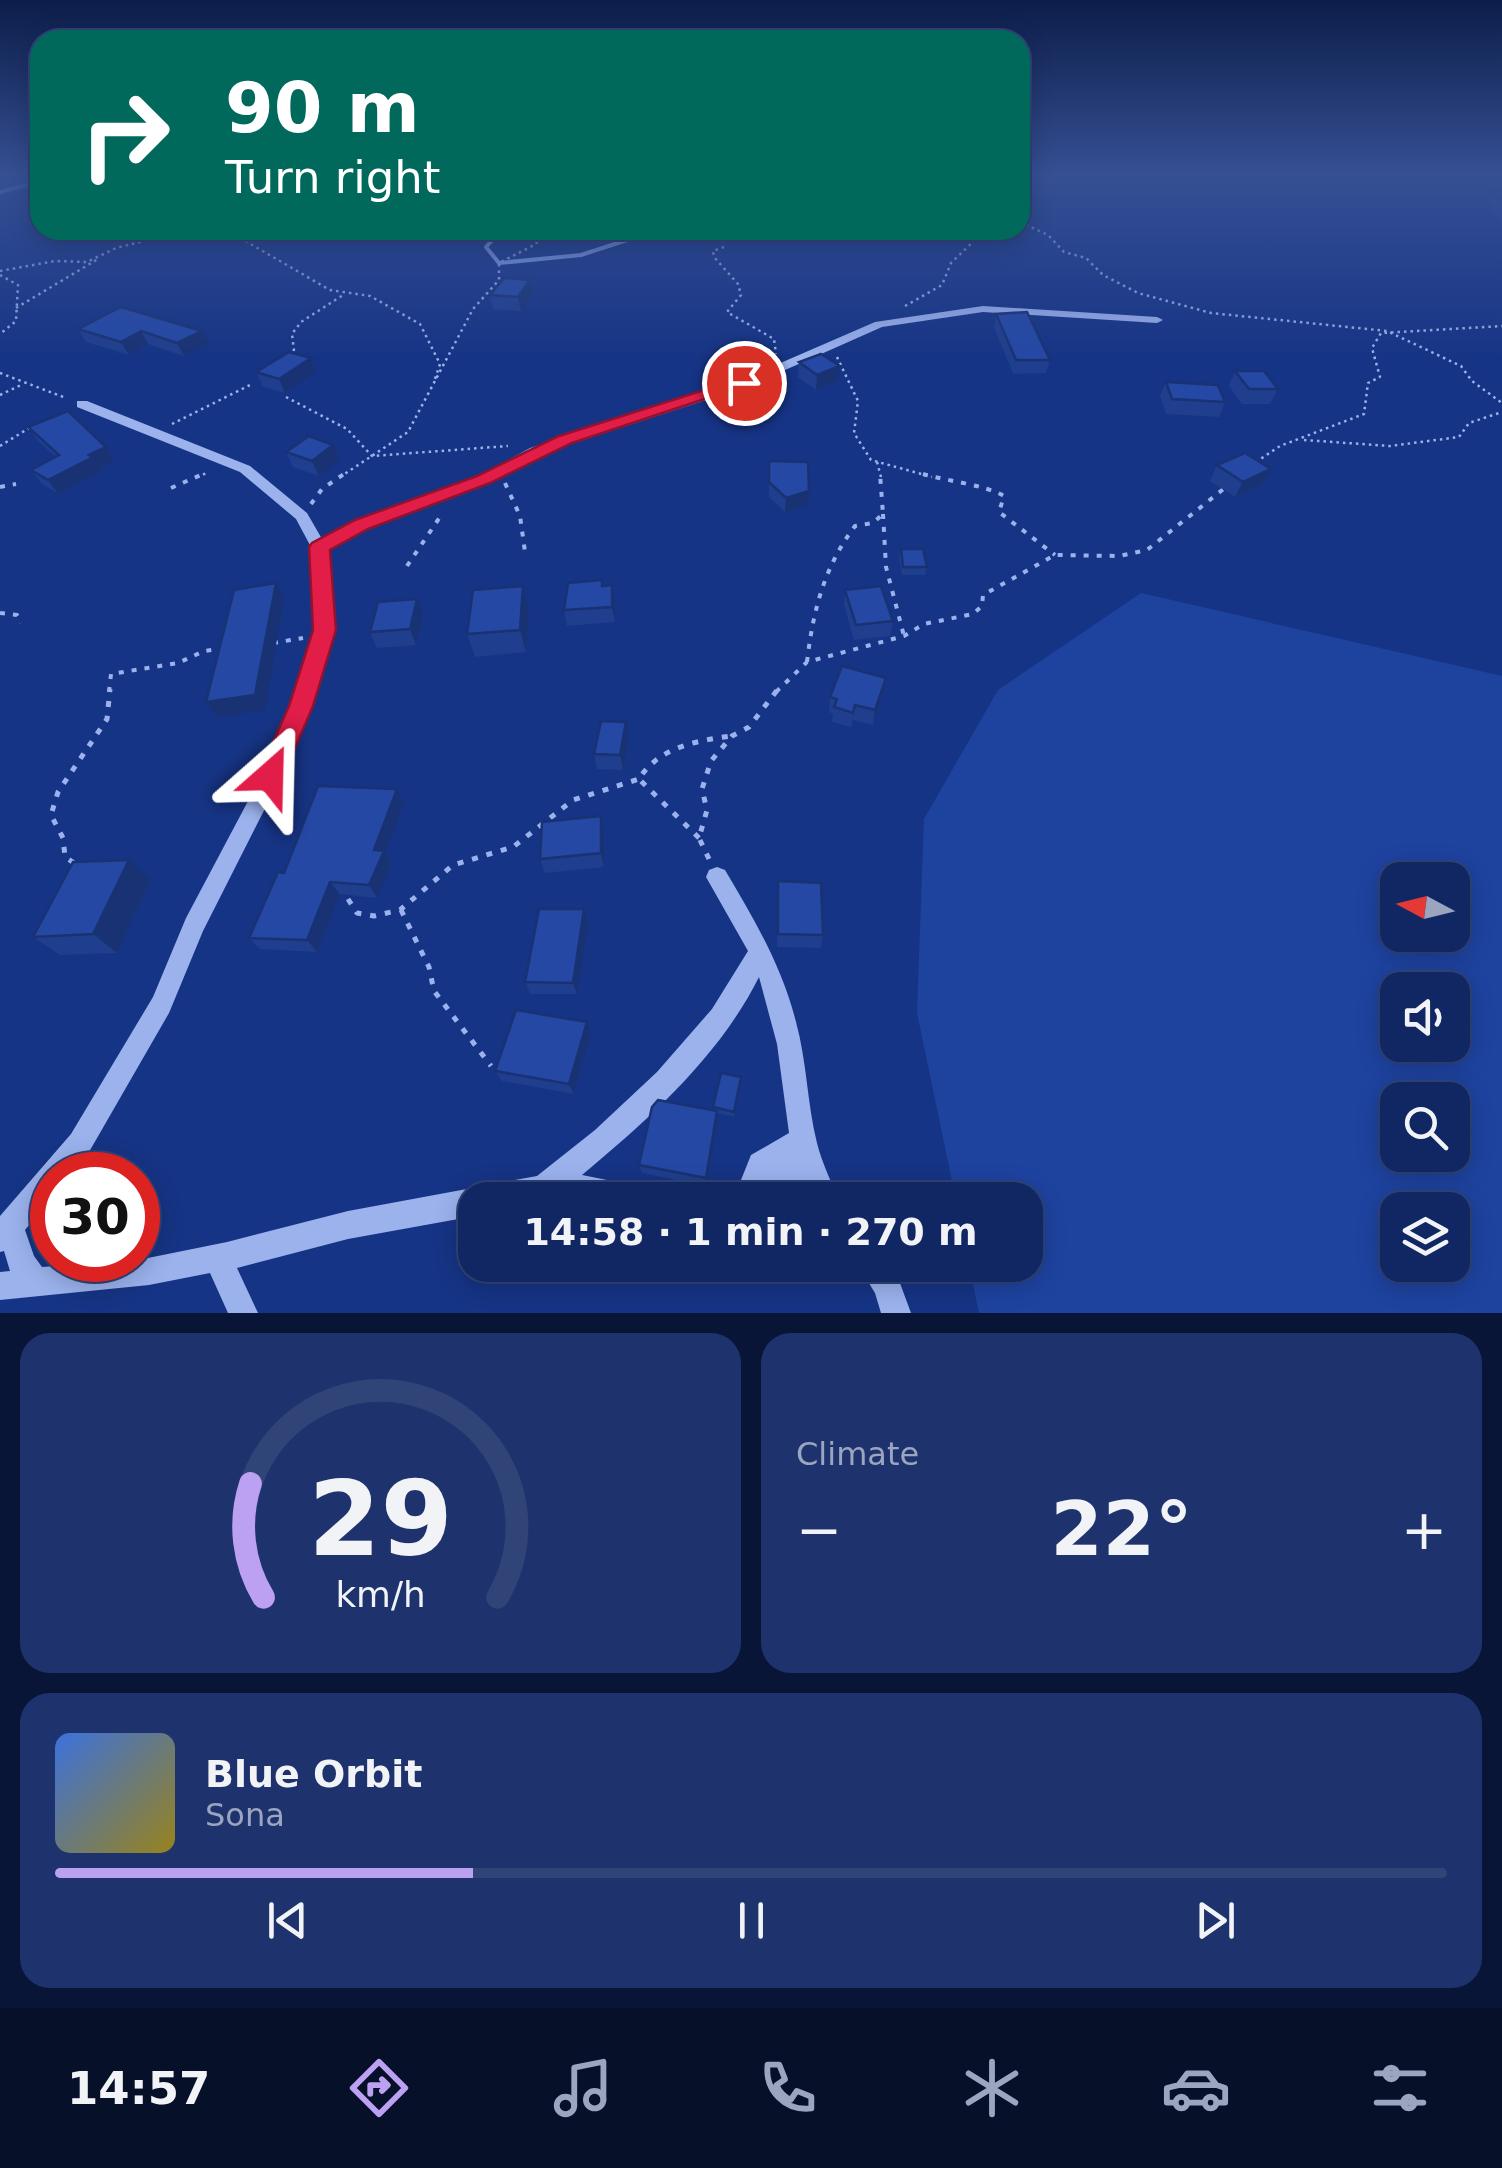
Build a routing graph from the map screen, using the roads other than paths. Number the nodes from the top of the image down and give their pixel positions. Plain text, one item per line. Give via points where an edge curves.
1 (1157, 320) dead end
2 (82, 404) road end
3 (319, 547) junction
4 (717, 876) road end
5 (760, 952) junction
6 (803, 1140) junction
7 (73, 1152) edge
8 (760, 1164) junction
9 (552, 1182) edge
10 (754, 1182) edge
11 (796, 1182) edge
12 (818, 1182) edge
13 (30, 1203) edge
14 (458, 1205) edge
15 (5, 1232) edge
16 (218, 1258) junction
17 (160, 1269) edge
18 (30, 1274) edge
19 (36, 1282) edge
20 (885, 1282) edge
21 (0, 1286) edge
22 (243, 1313) edge
23 (896, 1313) edge

1 - 3 street via 982,309 879,324 781,368 556,444
2 - 3 street via 232,463 302,516
3 - 7 street via 322,637 283,753 161,1005
4 - 5 street
5 - 6 street via 793,1059
5 - 9 street via 746,984 700,1046
6 - 8 street
6 - 12 street
8 - 10 street
8 - 11 street
13 - 15 street
14 - 16 street
15 - 18 street
16 - 17 street
16 - 22 street
19 - 21 street
20 - 23 street

